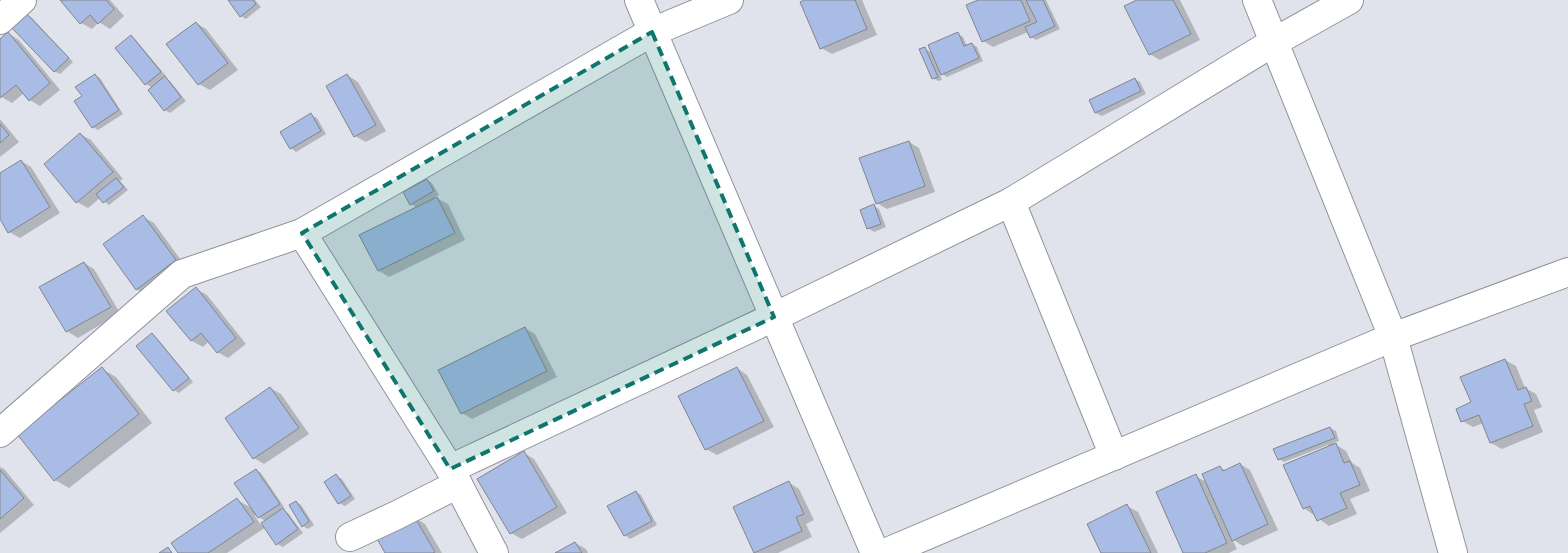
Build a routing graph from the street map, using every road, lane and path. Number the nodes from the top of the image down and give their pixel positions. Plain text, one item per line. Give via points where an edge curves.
1 (22, 0) edge
2 (640, 0) edge
3 (729, 0) edge
4 (1257, 0) edge
5 (1349, 0) edge
6 (0, 20) edge
7 (652, 32) junction
8 (1274, 42) junction
9 (1011, 202) junction
10 (302, 233) junction
11 (1568, 272) edge
12 (774, 317) junction
13 (1393, 337) junction
14 (0, 433) edge
15 (1114, 456) junction
16 (454, 477) junction
17 (350, 537) dead end
18 (494, 553) edge
19 (875, 553) edge
20 (885, 553) edge
21 (1453, 553) edge

1 - 6 street
2 - 7 street
3 - 7 street
4 - 8 street
5 - 8 street
7 - 10 street
7 - 12 street
8 - 9 street
8 - 13 street
9 - 12 street
9 - 15 street
10 - 14 street via 182,274
10 - 16 street
11 - 13 street
12 - 16 street
12 - 19 street
13 - 15 street
13 - 21 street
15 - 20 street
16 - 17 street via 397,516
16 - 18 street

